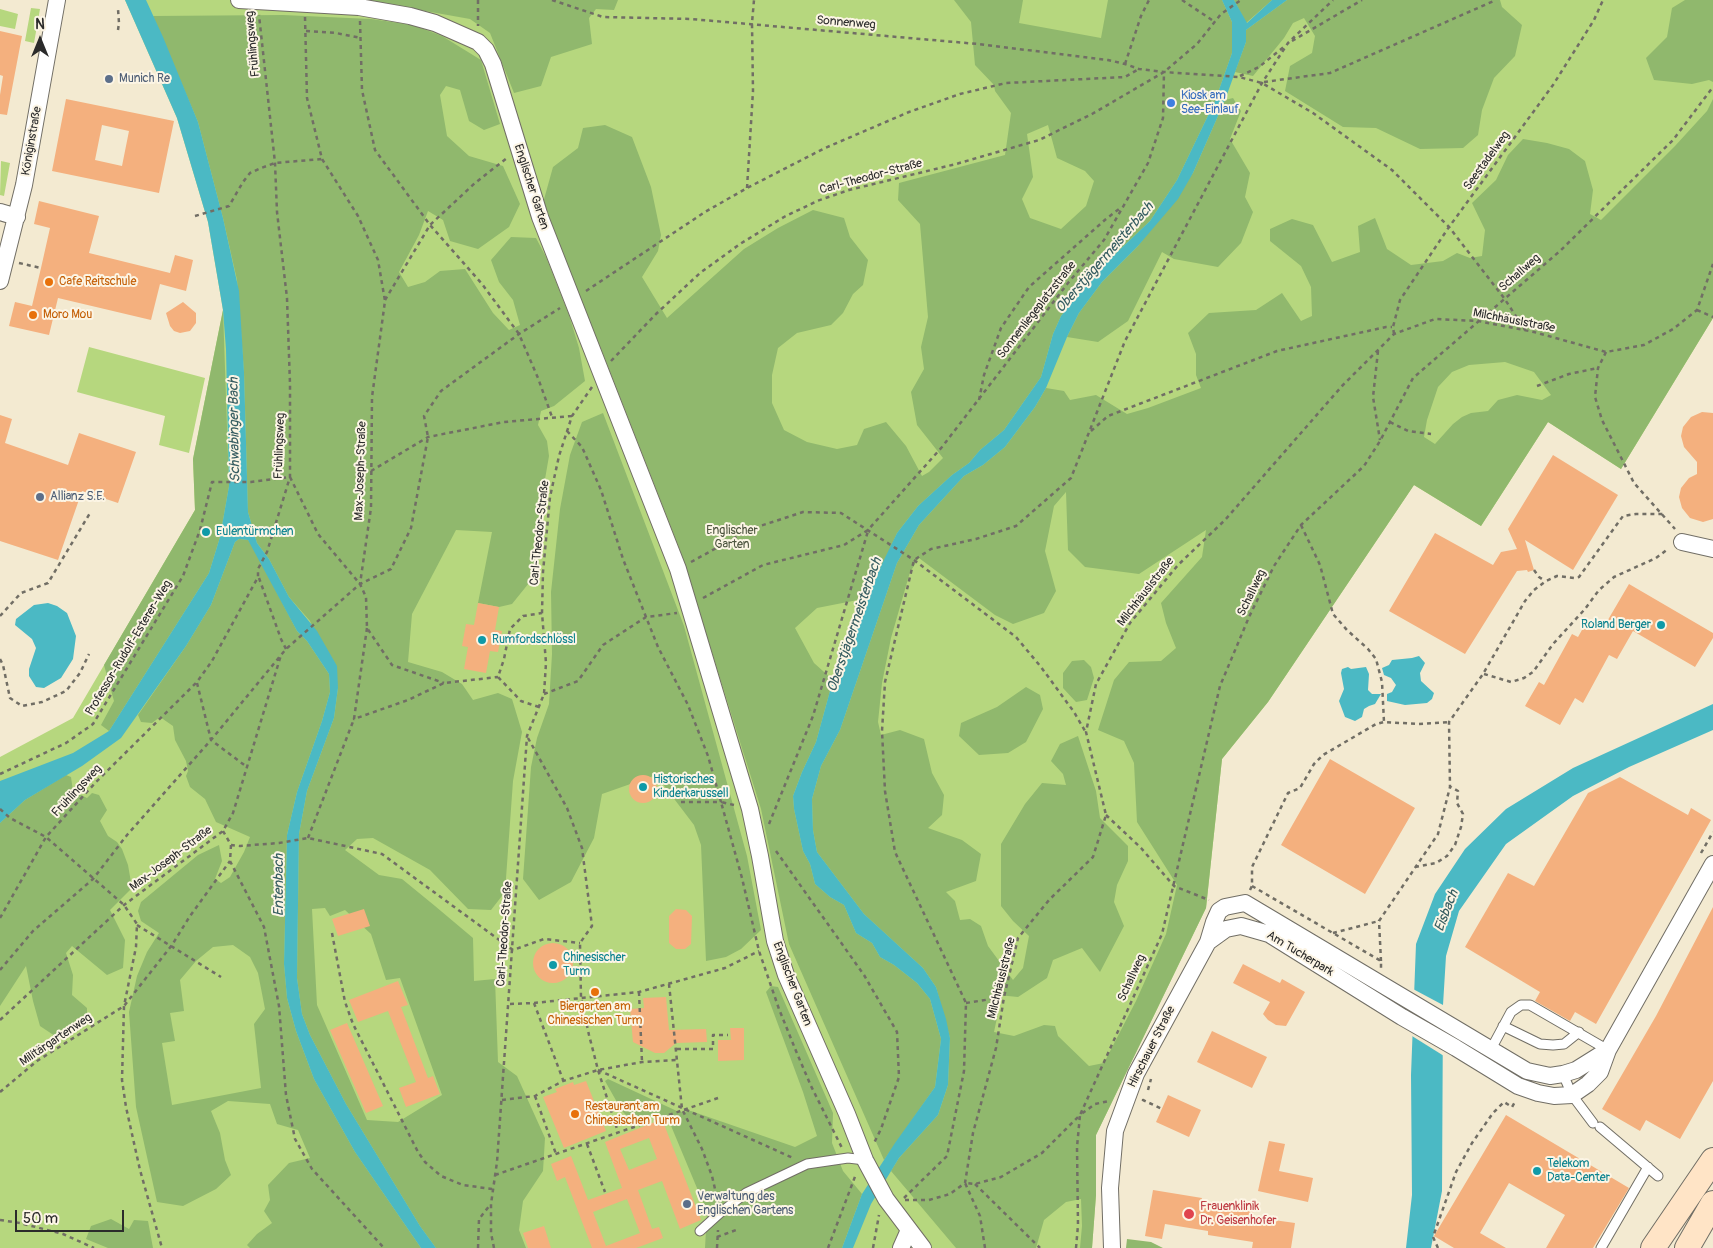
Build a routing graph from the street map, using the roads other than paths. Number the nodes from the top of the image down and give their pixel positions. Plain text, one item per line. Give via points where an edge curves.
1 (57, 0) edge
2 (239, 0) edge
3 (258, 1) edge
4 (0, 212) edge
5 (17, 217) junction
6 (0, 281) edge
7 (1682, 542) road end
8 (1713, 549) edge
9 (1713, 864) edge
10 (1208, 942) junction
11 (1503, 1026) junction
12 (1579, 1032) junction
13 (1491, 1049) junction
14 (1608, 1050) junction
15 (1482, 1065) junction
16 (1563, 1074) junction
17 (1572, 1095) junction
18 (1713, 1160) edge
19 (868, 1165) junction
20 (1648, 1167) junction
21 (1713, 1173) edge
22 (1658, 1176) dead end
23 (1713, 1203) edge
24 (1713, 1228) edge
25 (910, 1230) junction
26 (700, 1231) dead end
27 (901, 1248) edge
28 (923, 1248) edge
29 (1112, 1248) edge
30 (1602, 1248) edge
31 (1652, 1248) edge
32 (1671, 1248) edge
33 (1687, 1248) edge
34 (1702, 1248) edge

1 - 5 street, Königinstraße
2 - 3 street
3 - 19 street, Englischer Garten via 359,7 410,16 478,42 486,50 498,78 540,218 678,569 750,809 775,941 786,976
4 - 5 street
5 - 6 street, Königinstraße
7 - 8 street
9 - 14 street, Am Tucherpark
10 - 13 street, Am Tucherpark via 1219,912 1225,907 1245,903
10 - 15 street, Am Tucherpark via 1226,929 1241,926 1269,934
10 - 29 street, Hirschauer Straße via 1136,1074 1115,1131 1110,1188
11 - 12 lane via 1540,1044 1564,1044
11 - 12 lane via 1511,1012 1521,1004 1530,1005
11 - 13 lane
12 - 14 lane
13 - 15 lane
13 - 16 street, Am Tucherpark via 1527,1071 1550,1076
14 - 16 street, Am Tucherpark via 1576,1070
14 - 17 street, Am Tucherpark via 1600,1072
15 - 17 street, Am Tucherpark via 1518,1086 1538,1093
16 - 17 lane
17 - 20 lane via 1597,1125
18 - 31 main road
19 - 25 street, Englischer Garten via 883,1194
19 - 26 lane via 848,1158 807,1164 746,1193
20 - 22 lane
20 - 30 lane
21 - 32 main road
23 - 33 main road
24 - 34 main road
25 - 27 street
25 - 28 street

